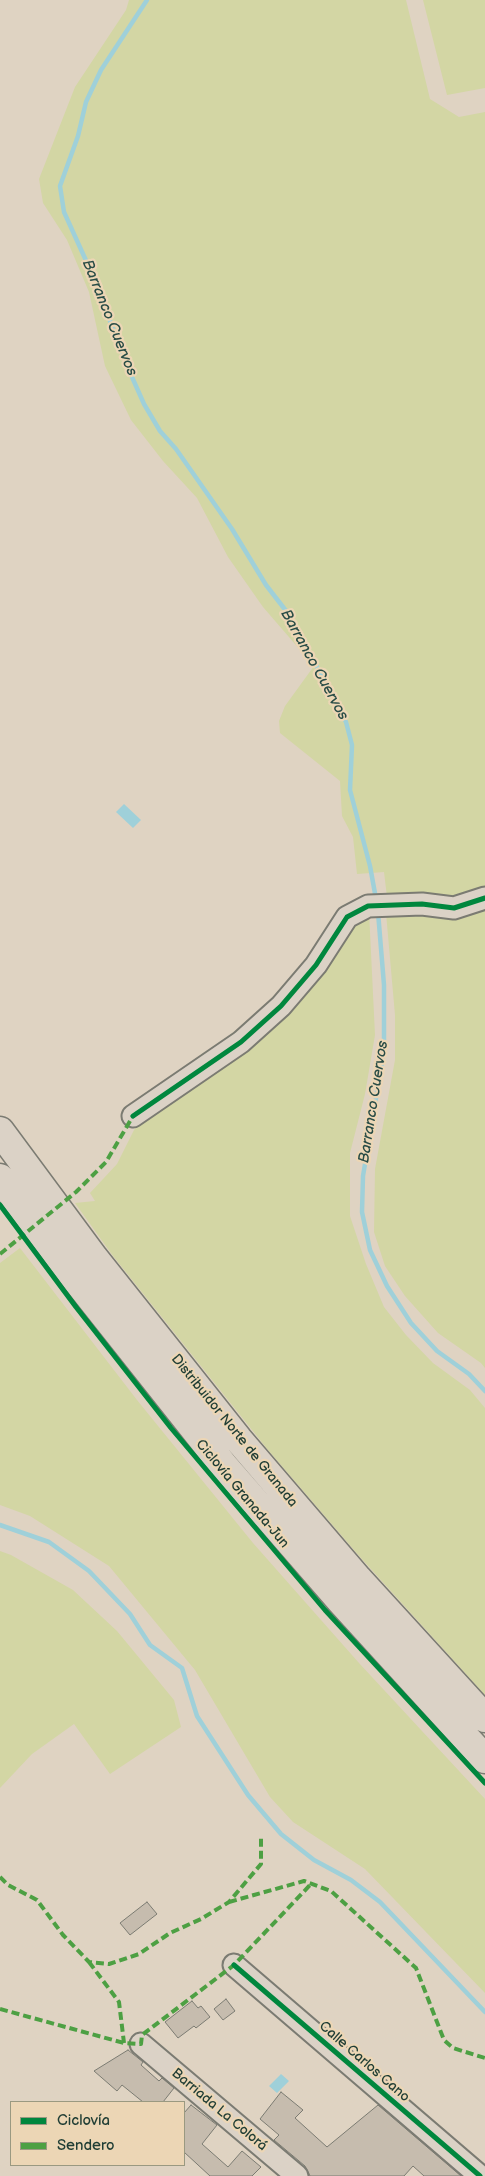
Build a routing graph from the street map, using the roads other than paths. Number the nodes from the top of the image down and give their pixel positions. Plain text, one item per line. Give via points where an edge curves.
1 (485, 898) edge
2 (134, 1116) dead end
3 (0, 1131) edge
4 (0, 1178) edge
5 (485, 1718) edge
6 (485, 1759) edge
7 (234, 1964) dead end
8 (141, 2044) dead end
9 (297, 2176) edge
10 (480, 2176) edge

1 - 2 street via 454,908 422,904 377,906 347,917 316,965 281,1006 241,1042
3 - 5 main road, Distribuidor Norte de Granada via 94,1258 238,1439 358,1579
4 - 6 main road, Distribuidor Norte de Granada via 223,1465
7 - 10 street, Calle Carlos Cano
8 - 9 street, Barriada La Colorá

